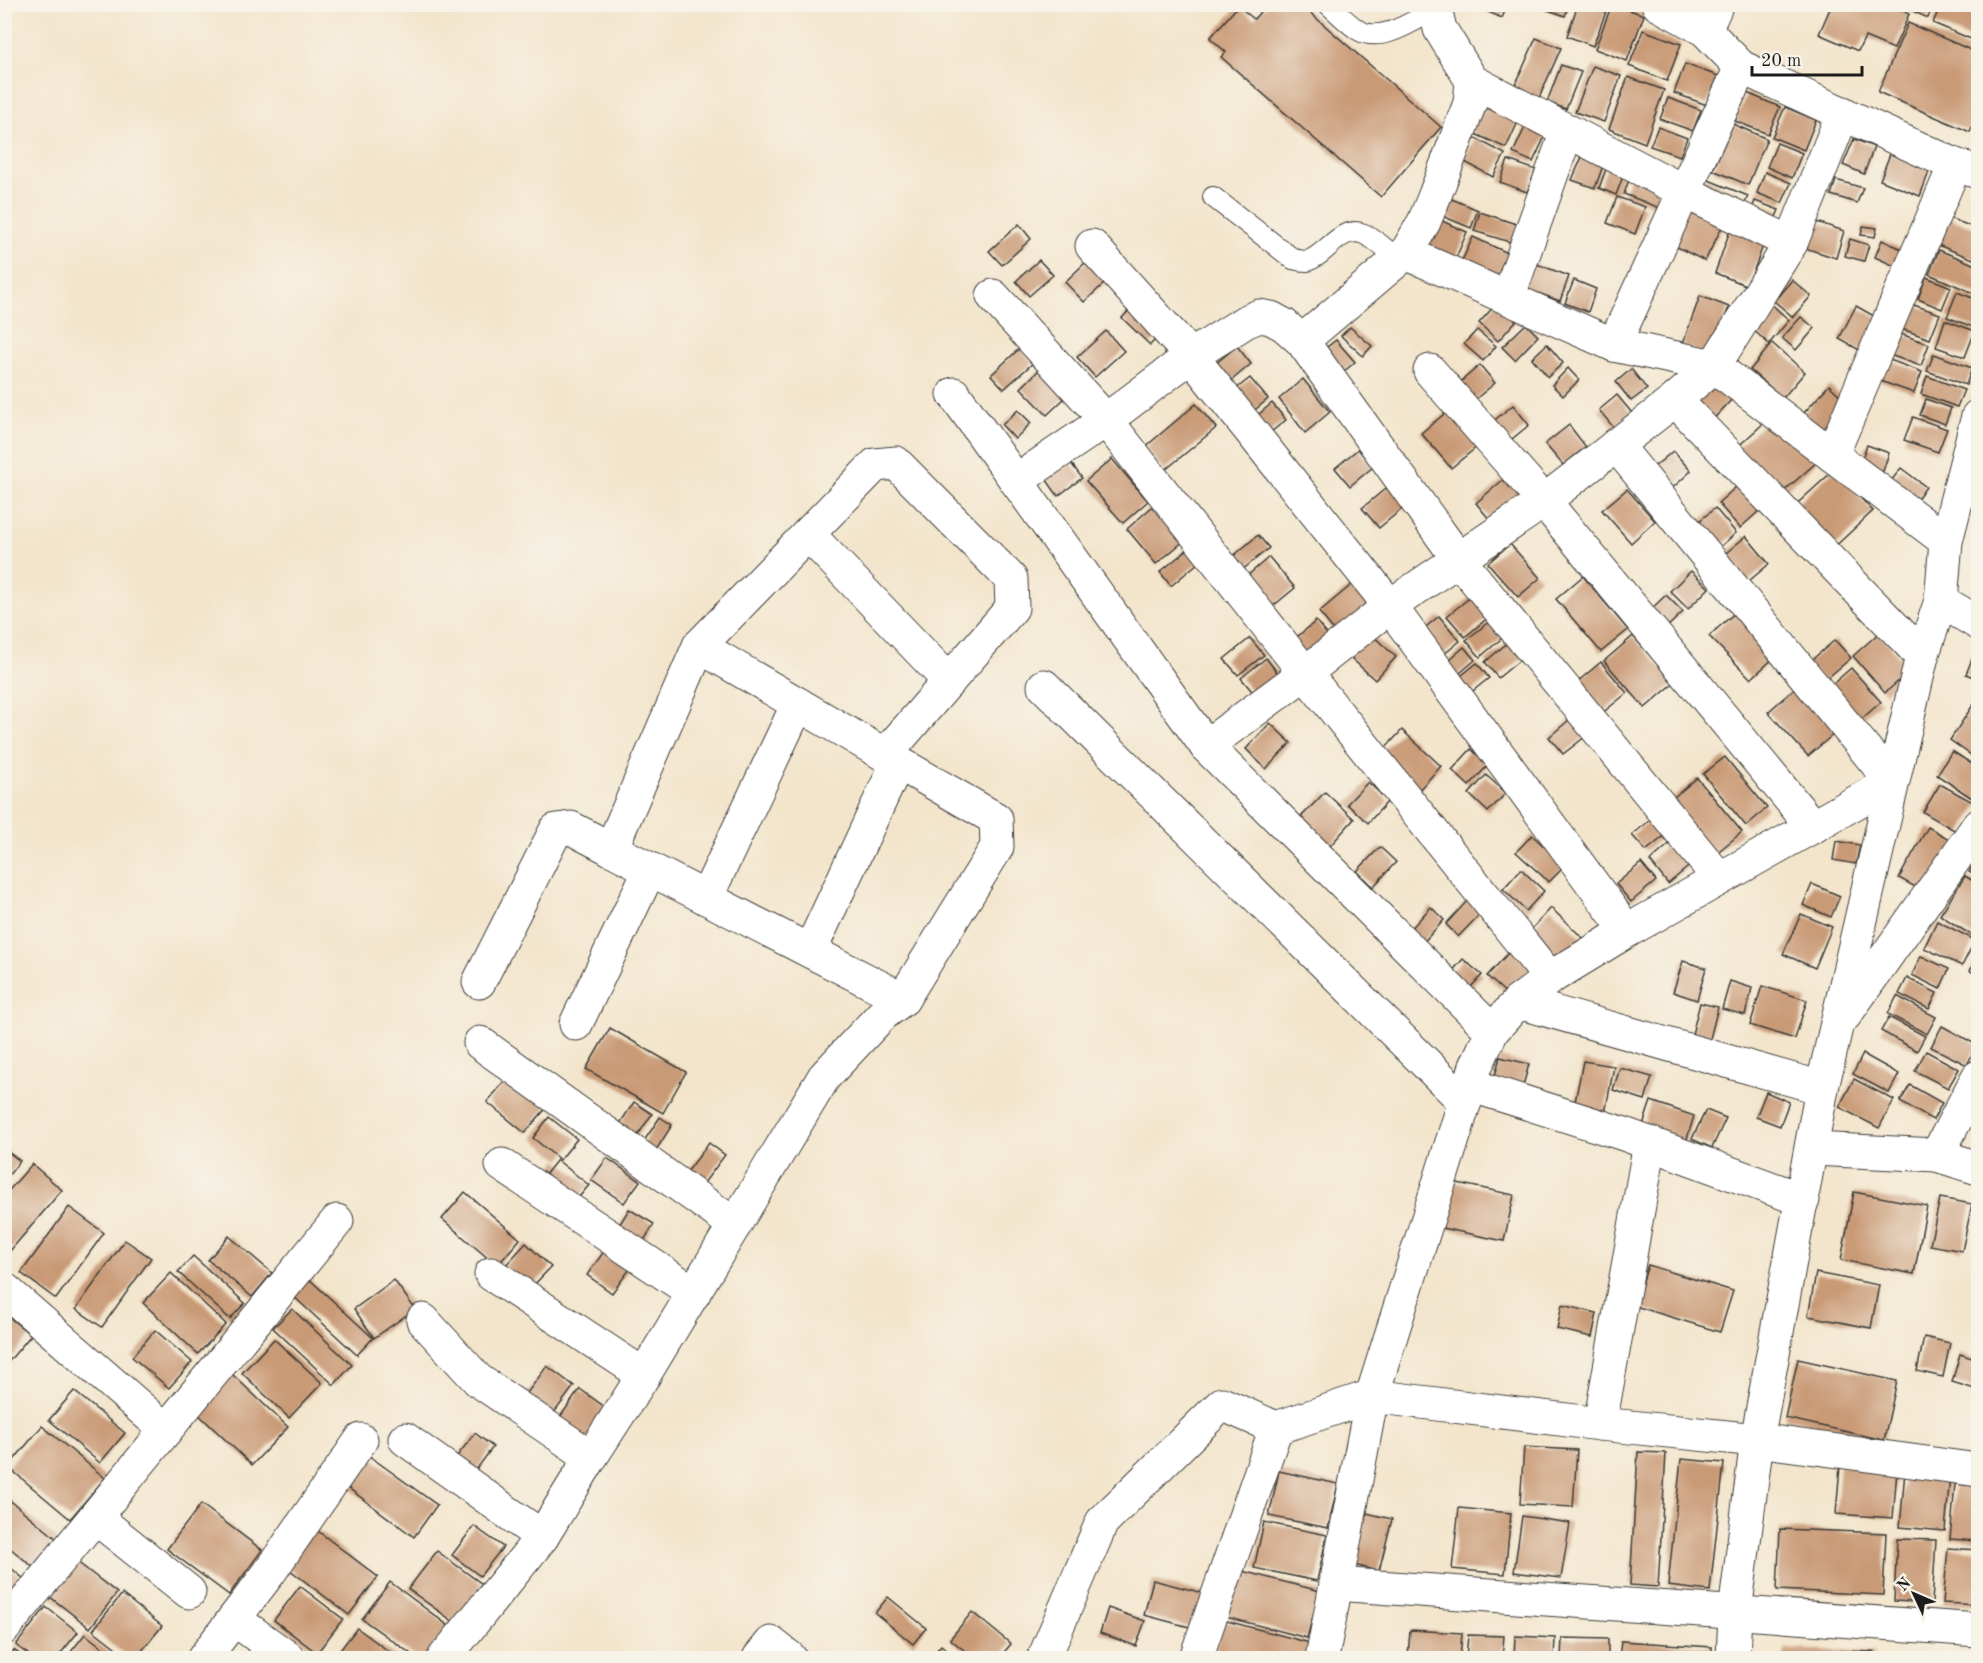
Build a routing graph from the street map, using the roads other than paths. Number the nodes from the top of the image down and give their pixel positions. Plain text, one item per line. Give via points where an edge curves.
1 (1328, 4) edge
2 (1658, 4) edge
3 (1434, 8) edge
4 (1711, 17) edge
5 (1741, 67) junction
6 (1472, 81) junction
7 (1844, 113) junction
8 (1567, 130) junction
9 (1967, 169) edge
10 (1683, 191) junction
11 (1213, 197) dead end
12 (1791, 243) junction
13 (1092, 246) dead end
14 (1402, 256) junction
15 (993, 296) dead end
16 (1508, 298) junction
17 (1302, 341) junction
18 (1614, 345) junction
19 (1191, 356) junction
20 (1714, 366) junction
21 (1430, 371) dead end
22 (954, 394) dead end
23 (1675, 400) junction
24 (1978, 416) edge
25 (1106, 420) junction
26 (1616, 445) junction
27 (1832, 455) junction
28 (1016, 481) junction
29 (1544, 501) junction
30 (808, 534) junction
31 (1946, 541) junction
32 (1459, 560) junction
33 (1941, 601) junction
34 (1390, 606) junction
35 (1978, 623) edge
36 (699, 646) junction
37 (1922, 656) junction
38 (1305, 673) junction
39 (949, 681) junction
40 (1044, 686) dead end
41 (798, 704) junction
42 (1206, 746) junction
43 (892, 759) junction
44 (1892, 782) junction
45 (1978, 826) edge
46 (1813, 827) junction
47 (611, 849) junction
48 (650, 869) junction
49 (1719, 878) junction
50 (706, 898) junction
51 (1627, 931) junction
52 (810, 951) junction
53 (1550, 978) junction
54 (479, 982) dead end
55 (903, 999) junction
56 (1518, 1002) junction
57 (576, 1024) dead end
58 (1836, 1028) junction
59 (1492, 1031) junction
60 (480, 1043) dead end
61 (1978, 1077) edge
62 (1822, 1088) junction
63 (1467, 1093) junction
64 (1650, 1143) junction
65 (1812, 1149) junction
66 (1937, 1155) junction
67 (502, 1165) dead end
68 (1978, 1168) edge
69 (1803, 1200) junction
70 (337, 1221) dead end
71 (735, 1225) junction
72 (490, 1274) dead end
73 (4, 1289) edge
74 (694, 1293) junction
75 (423, 1320) dead end
76 (644, 1375) junction
77 (1372, 1396) junction
78 (1600, 1424) junction
79 (1276, 1428) junction
80 (166, 1431) junction
81 (405, 1439) dead end
82 (361, 1440) dead end
83 (1757, 1440) junction
84 (591, 1457) junction
85 (1978, 1470) edge
86 (95, 1517) junction
87 (542, 1537) junction
88 (1336, 1584) junction
89 (189, 1592) dead end
90 (1735, 1612) junction
91 (234, 1619) junction
92 (5, 1628) edge
93 (1978, 1630) edge
94 (204, 1659) edge
95 (288, 1659) edge
96 (444, 1659) edge
97 (759, 1659) edge
98 (790, 1659) edge
99 (1044, 1659) edge
100 (1196, 1659) edge
101 (1322, 1659) edge
102 (1733, 1659) edge

1 - 3 lane via 1359,31 1376,35 1390,32
2 - 4 street
3 - 6 street via 1440,29
4 - 5 street
5 - 7 street
5 - 10 street
6 - 8 street
6 - 14 street via 1470,103 1424,222
7 - 9 street
7 - 12 street
8 - 10 street
8 - 16 street
9 - 27 street
10 - 12 street
10 - 18 street
11 - 14 lane via 1293,259 1317,257 1351,232 1363,234
12 - 20 street
13 - 19 street
14 - 16 street
14 - 17 street
15 - 25 street
16 - 18 street
17 - 19 street via 1284,325 1259,316
17 - 32 street
18 - 20 street
19 - 25 street
19 - 34 street
20 - 23 street
20 - 27 street
21 - 29 street
22 - 28 street
23 - 26 street
23 - 37 street
24 - 31 street
25 - 28 street
25 - 38 street
26 - 29 street
26 - 44 street
27 - 31 street
28 - 42 street
29 - 32 street
29 - 46 street
30 - 36 street
30 - 39 street
30 - 39 street via 875,465 896,463 1011,579 1012,608
31 - 33 street
32 - 34 street
32 - 49 street
33 - 35 street
33 - 37 street
34 - 38 street
34 - 51 street
36 - 41 street
36 - 47 street
37 - 44 street
38 - 42 street
38 - 53 street
39 - 43 street
40 - 63 street
41 - 43 street
41 - 50 street
42 - 59 street
43 - 52 street
43 - 55 street via 996,819 997,837 997,847
44 - 46 street
44 - 58 street
45 - 58 street
46 - 49 street
47 - 48 street
47 - 54 street via 570,828 556,830
48 - 50 street
48 - 57 street
49 - 51 street
50 - 52 street
51 - 53 street
52 - 55 street
53 - 56 street
55 - 71 street via 882,1015 824,1077
56 - 59 street
56 - 62 street
58 - 62 street
59 - 63 street
60 - 71 street
61 - 66 street
62 - 65 street
63 - 64 street via 1562,1113
63 - 77 street
64 - 69 street
64 - 78 street
65 - 66 street
65 - 69 street
66 - 68 street
67 - 74 street
69 - 83 street
70 - 80 street
71 - 74 street
72 - 76 street
73 - 80 street
74 - 76 street
75 - 84 street via 478,1380
76 - 84 street
77 - 78 street
77 - 79 street
77 - 88 street
78 - 83 street
79 - 99 street via 1222,1404 1102,1522
79 - 100 street
80 - 86 street
81 - 87 street
82 - 91 street
83 - 85 street
83 - 90 street
84 - 87 street
86 - 89 street
86 - 92 street
87 - 96 street
88 - 90 street
88 - 101 street
90 - 93 street
90 - 102 street
91 - 94 street
91 - 95 street
97 - 98 street via 771,1643

